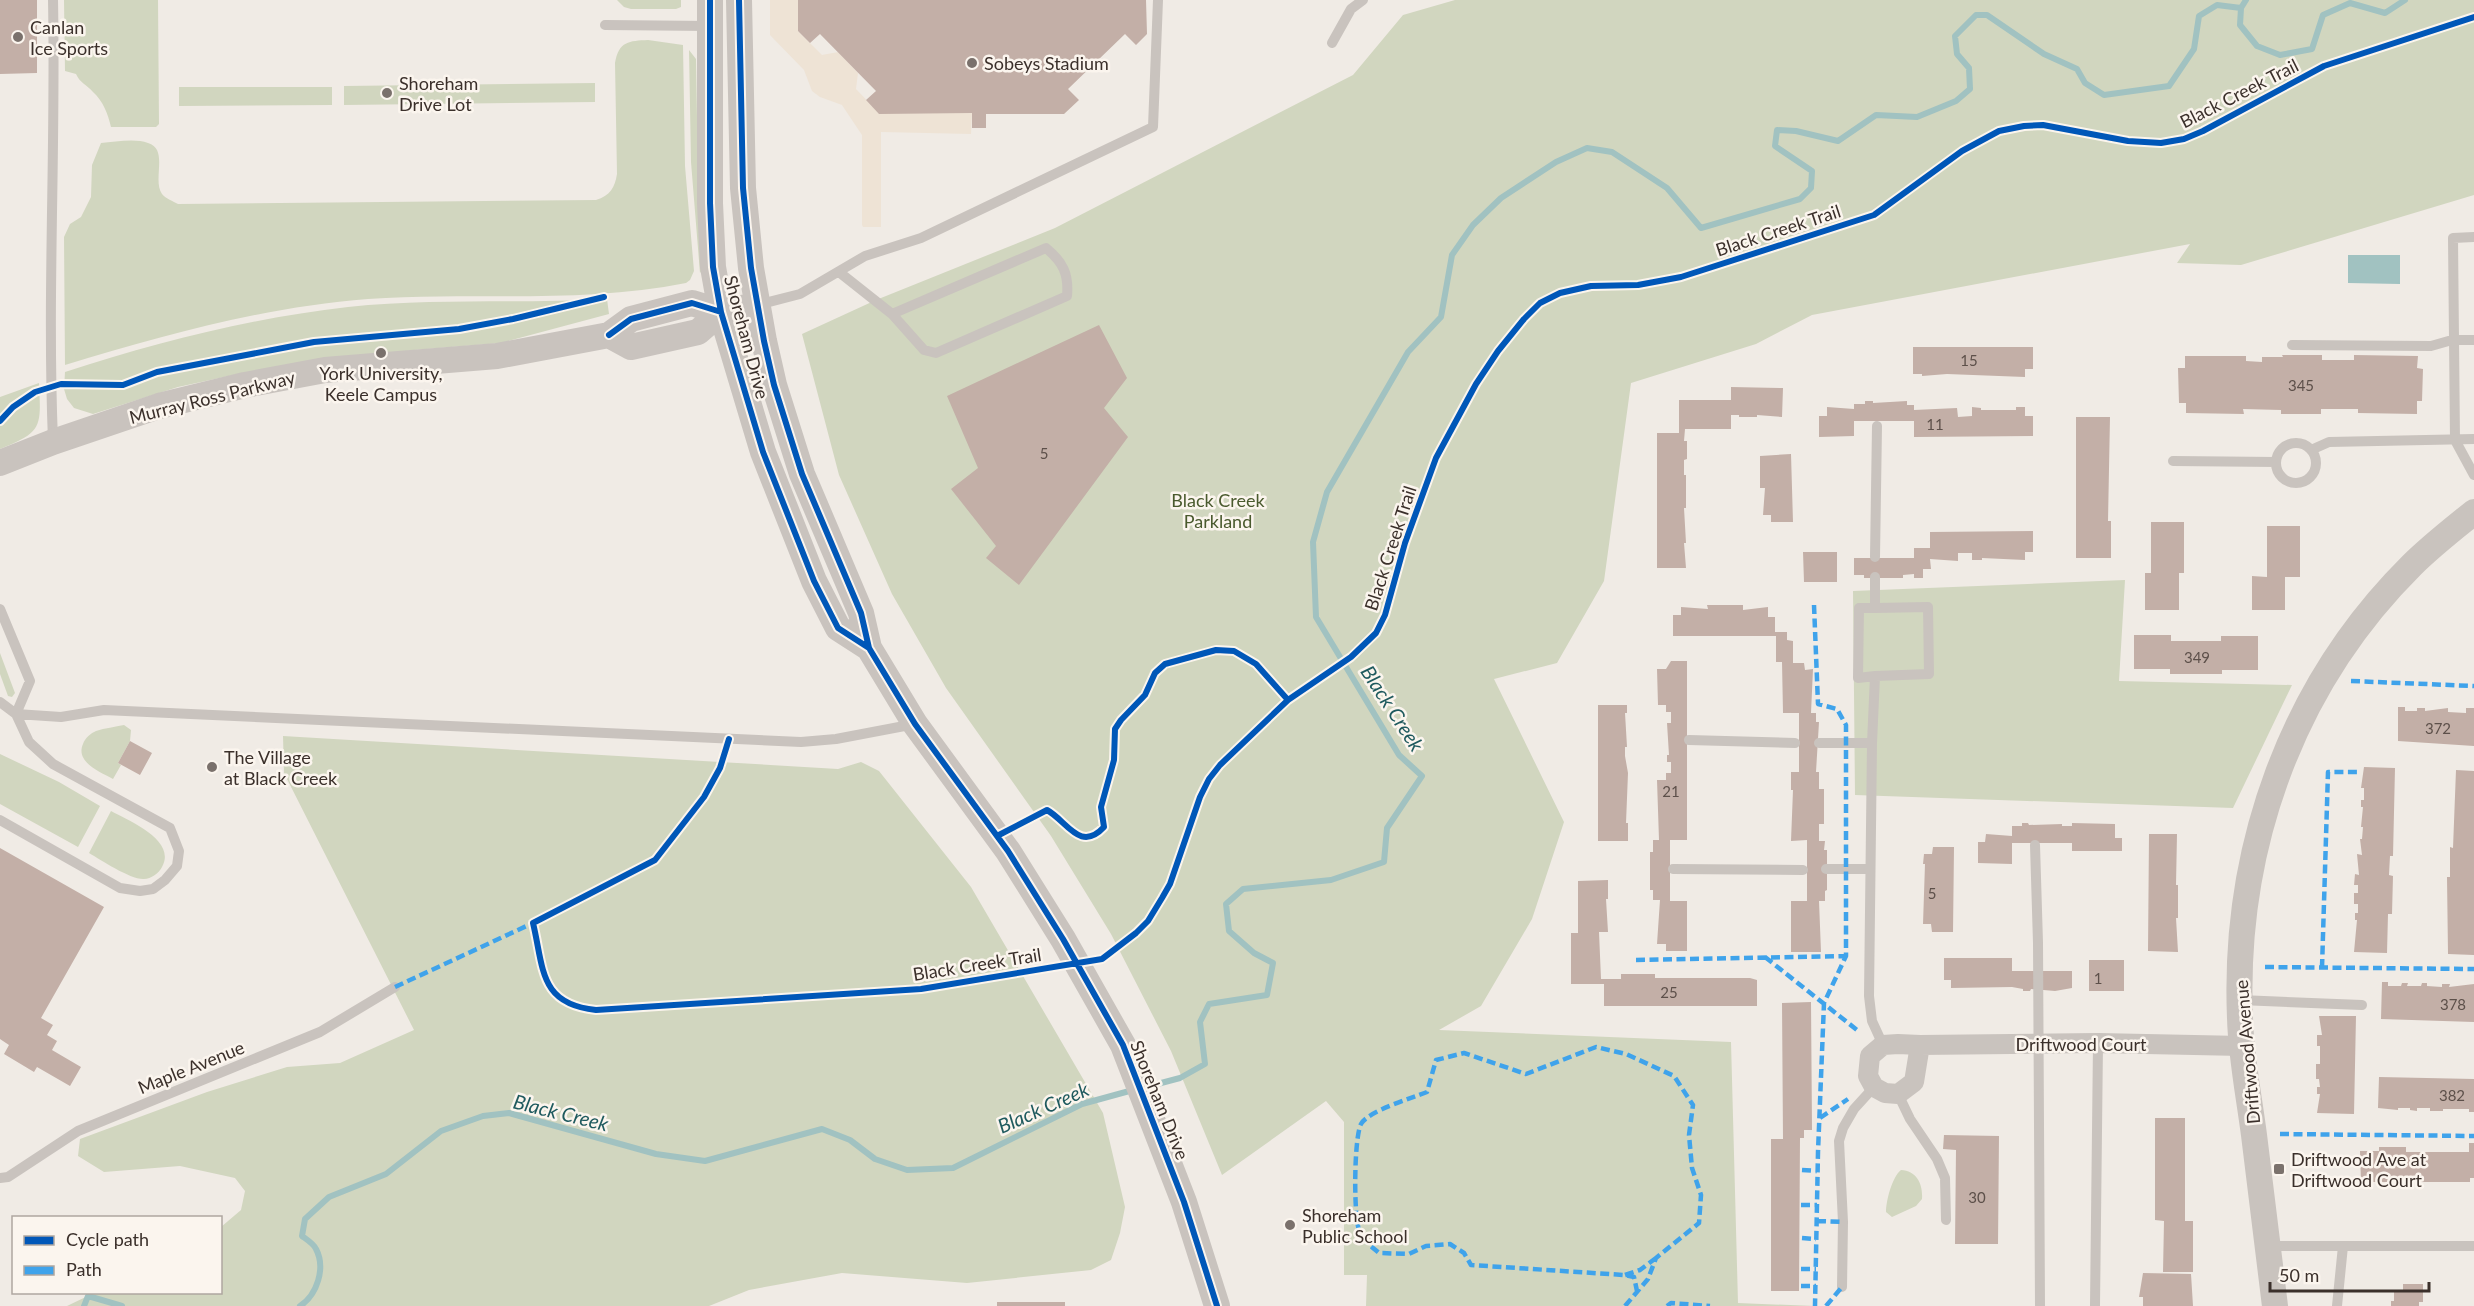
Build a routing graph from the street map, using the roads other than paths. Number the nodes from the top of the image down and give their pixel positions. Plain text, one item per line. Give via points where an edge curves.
1 (53, 0) edge
2 (710, 0) edge
3 (739, 0) edge
4 (1158, 0) edge
5 (1363, 0) edge
6 (605, 25) dead end
7 (710, 27) junction
8 (1332, 43) dead end
9 (2474, 237) edge
10 (839, 272) junction
11 (757, 305) junction
12 (721, 312) junction
13 (892, 314) junction
14 (2452, 340) junction
15 (2474, 340) edge
16 (2292, 345) dead end
17 (1877, 426) dead end
18 (2474, 439) edge
19 (2455, 440) junction
20 (53, 442) junction
21 (2311, 450) junction
22 (2173, 461) dead end
23 (2276, 462) junction
24 (0, 463) edge
25 (2474, 475) edge
26 (2474, 512) edge
27 (1875, 557) dead end
28 (1875, 577) dead end
29 (1875, 608) junction
30 (0, 609) edge
31 (869, 648) junction
32 (1875, 676) junction
33 (0, 702) edge
34 (16, 714) junction
35 (915, 724) junction
36 (1689, 740) dead end
37 (1795, 742) dead end
38 (1820, 743) dead end
39 (1872, 743) junction
40 (0, 820) edge
41 (2035, 845) dead end
42 (1673, 869) dead end
43 (1826, 869) dead end
44 (1870, 869) junction
45 (1803, 870) dead end
46 (395, 987) dead end
47 (2240, 1000) junction
48 (2362, 1005) dead end
49 (2098, 1043) junction
50 (2037, 1044) junction
51 (1883, 1045) junction
52 (1920, 1045) junction
53 (2242, 1046) junction
54 (1874, 1087) junction
55 (1898, 1094) junction
56 (0, 1178) edge
57 (1946, 1220) dead end
58 (2267, 1246) junction
59 (2343, 1246) junction
60 (2474, 1246) edge
61 (1842, 1287) dead end
62 (1217, 1306) edge
63 (2040, 1306) edge
64 (2096, 1306) edge
65 (2275, 1306) edge
66 (2337, 1306) edge

1 - 20 lane
2 - 7 street, Shoreham Drive
3 - 11 street, Shoreham Drive via 743,188
4 - 10 lane via 1153,127 921,238 865,256
5 - 8 lane via 1351,9
6 - 7 lane
7 - 12 street, Shoreham Drive via 710,203 713,267
9 - 14 lane via 2453,237
10 - 11 lane via 800,294
10 - 13 lane
11 - 12 street, Murray Ross Parkway
11 - 31 street, Shoreham Drive via 774,385 802,474 861,613
12 - 20 street, Murray Ross Parkway via 692,303 631,318 609,335 497,356 325,370 245,385 159,406
12 - 31 street, Shoreham Drive via 763,452 814,581 838,628
13 - 13 lane via 1046,249 1059,258 1068,278 1067,296 936,353 924,350
14 - 15 lane
14 - 16 lane via 2431,346
14 - 19 lane
17 - 27 lane
18 - 19 lane
19 - 21 lane via 2329,442
19 - 25 lane
20 - 24 street, Murray Ross Parkway
21 - 23 lane via 2302,444 2289,444 2280,451
21 - 23 lane via 2315,464 2305,480 2285,480
22 - 23 lane
26 - 47 street, Driftwood Avenue via 2428,550 2368,615 2325,675 2290,740 2266,804 2248,876 2240,952
28 - 29 lane
29 - 32 lane via 1859,608 1858,678
29 - 32 lane via 1928,607 1929,674
30 - 34 lane via 30,681
31 - 35 street, Shoreham Drive
32 - 39 lane
33 - 34 lane
34 - 35 lane via 61,717 113,711 801,742
34 - 40 lane via 29,742 53,764 170,828 179,851 177,866 153,889 120,888
35 - 62 street, Shoreham Drive via 1008,851 1123,1045 1185,1202
36 - 37 lane
38 - 39 lane
39 - 44 lane
41 - 50 lane
42 - 45 lane
43 - 44 lane
44 - 51 lane via 1869,996 1872,1021
46 - 56 lane, Maple Avenue via 320,1032 78,1131 8,1177
47 - 48 lane
47 - 53 street, Driftwood Avenue
49 - 50 street, Driftwood Court
49 - 53 street, Driftwood Court
49 - 64 lane
50 - 52 street, Driftwood Court
50 - 63 lane
51 - 52 street, Driftwood Court
51 - 54 street via 1870,1056 1868,1076
52 - 55 street via 1914,1082
53 - 58 street, Driftwood Avenue
54 - 55 street via 1885,1094
54 - 61 lane via 1854,1108 1839,1141
55 - 57 lane via 1945,1178
58 - 59 lane
58 - 65 street, Driftwood Avenue
59 - 60 lane
59 - 66 lane

